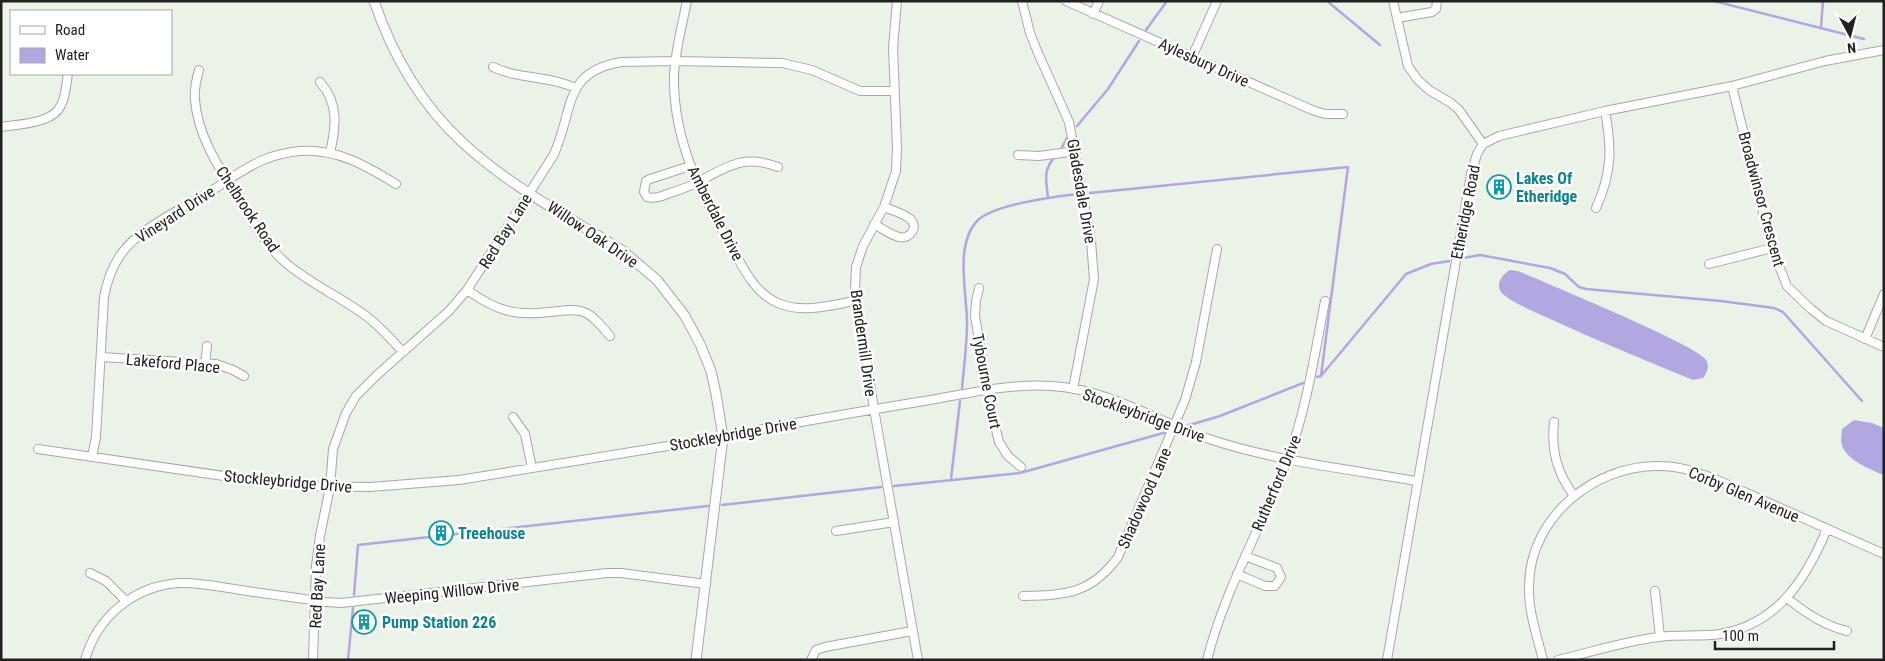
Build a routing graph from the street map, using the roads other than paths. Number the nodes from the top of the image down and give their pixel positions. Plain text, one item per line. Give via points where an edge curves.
1 (374, 1) edge
2 (686, 1) edge
3 (897, 1) edge
4 (1022, 1) edge
5 (1066, 1) edge
6 (1099, 1) edge
7 (1217, 1) edge
8 (1394, 1) edge
9 (1437, 1) edge
10 (1094, 14) junction
11 (1397, 18) junction
12 (1884, 50) edge
13 (1192, 57) junction
14 (675, 61) junction
15 (493, 67) dead end
16 (199, 70) dead end
17 (68, 75) edge
18 (320, 82) dead end
19 (1732, 86) junction
20 (576, 88) junction
21 (894, 91) junction
22 (1605, 111) junction
23 (1343, 114) dead end
24 (1, 127) edge
25 (1483, 144) junction
26 (1076, 150) junction
27 (330, 153) junction
28 (1018, 155) dead end
29 (690, 166) junction
30 (778, 167) dead end
31 (228, 181) junction
32 (697, 183) junction
33 (396, 184) dead end
34 (530, 192) junction
35 (884, 207) junction
36 (1596, 208) dead end
37 (874, 224) junction
38 (1772, 248) junction
39 (1217, 249) dead end
40 (1709, 264) dead end
41 (979, 288) dead end
42 (467, 290) junction
43 (1884, 294) edge
44 (856, 301) junction
45 (1325, 301) dead end
46 (610, 336) dead end
47 (1866, 339) junction
48 (206, 346) dead end
49 (1884, 347) edge
50 (403, 352) junction
51 (101, 357) junction
52 (205, 364) junction
53 (244, 376) dead end
54 (1073, 389) junction
55 (988, 390) junction
56 (874, 409) junction
57 (513, 417) dead end
58 (1554, 422) dead end
59 (1176, 426) junction
60 (723, 437) junction
61 (38, 449) dead end
62 (92, 457) junction
63 (1288, 458) junction
64 (1021, 467) dead end
65 (532, 468) junction
66 (1416, 481) junction
67 (330, 487) junction
68 (1574, 496) junction
69 (894, 522) junction
70 (1827, 529) junction
71 (836, 531) dead end
72 (1884, 554) edge
73 (1245, 556) junction
74 (90, 573) dead end
75 (1237, 574) junction
76 (706, 584) junction
77 (1655, 591) dead end
78 (1023, 596) dead end
79 (1787, 598) junction
80 (126, 601) junction
81 (315, 601) junction
82 (912, 631) junction
83 (1847, 631) dead end
84 (1660, 637) junction
85 (85, 660) edge
86 (313, 660) edge
87 (696, 660) edge
88 (811, 660) edge
89 (918, 660) edge
90 (1207, 660) edge
91 (1387, 660) edge
92 (1543, 660) edge
93 (1558, 660) edge

1 - 34 street, Willow Oak Drive via 398,59 434,112 472,151
2 - 14 street, Amberdale Drive
3 - 21 street, Brandermill Drive
4 - 26 street, Gladesdale Drive via 1030,33 1069,122
5 - 10 street, Aylesbury Drive
6 - 10 street
7 - 13 street
8 - 11 street
9 - 11 street via 1432,12
10 - 13 street, Aylesbury Drive
11 - 25 street via 1408,66 1429,90 1459,110
12 - 19 street, Etheridge Road via 1825,61
13 - 23 street, Aylesbury Drive via 1312,110
14 - 20 street, Red Bay Lane via 609,64 595,70
14 - 21 street, Red Bay Lane via 782,63 812,70 860,91
14 - 29 street, Amberdale Drive via 678,117
15 - 20 street via 514,76 558,81
16 - 31 street, Chelbrook Road via 194,96 200,124
17 - 24 street via 61,107 52,115 42,120
18 - 27 street via 329,94 335,114
19 - 22 street, Etheridge Road
19 - 38 street, Broadwinsor Crescent
20 - 34 street, Red Bay Lane via 558,146
21 - 35 street, Brandermill Drive via 897,160
22 - 25 street, Etheridge Road via 1499,136
22 - 36 street via 1610,136 1609,173
25 - 66 street, Etheridge Road via 1471,174
26 - 28 street via 1039,156
26 - 54 street, Gladesdale Drive via 1094,279
27 - 31 street, Vineyard Drive via 300,151 270,157
27 - 33 street, Vineyard Drive via 355,160
29 - 32 street, Amberdale Drive
29 - 32 street via 650,179 644,192 648,197 659,197
30 - 32 street via 760,162 735,163
31 - 50 street, Chelbrook Road via 262,236 284,262 363,313
31 - 51 street, Vineyard Drive via 137,238 121,255 107,282 104,297
32 - 44 street, Amberdale Drive via 744,269 758,290 767,297 802,309
34 - 42 street, Red Bay Lane
34 - 60 street, Willow Oak Drive via 623,251 657,280 700,344 716,394
35 - 37 street, Brandermill Drive
35 - 37 street via 909,218 914,229 905,238
37 - 44 street, Brandermill Drive via 856,267
38 - 40 street
38 - 47 street, Broadwinsor Crescent via 1787,286 1798,298 1826,321
39 - 59 street, Shadowood Lane via 1196,362
41 - 55 street, Tybourne Court via 975,316
42 - 46 street via 492,307 516,314 585,312
42 - 50 street, Red Bay Lane via 449,311
43 - 47 street
44 - 56 street, Brandermill Drive
45 - 63 street, Rutherford Drive via 1308,390
47 - 49 street, Broadwinsor Crescent
48 - 52 street
50 - 67 street, Red Bay Lane via 356,396 346,413 333,449
51 - 52 street, Lakeford Place
51 - 62 street, Vineyard Drive
52 - 53 street, Lakeford Place via 216,364
54 - 55 street, Stockleybridge Drive via 1039,385
54 - 59 street, Stockleybridge Drive via 1102,395
55 - 56 street, Stockleybridge Drive
55 - 64 street, Tybourne Court via 999,442
56 - 60 street, Stockleybridge Drive
56 - 69 street, Brandermill Drive
57 - 65 street via 526,434
58 - 68 street via 1554,456 1559,472
59 - 63 street, Stockleybridge Drive via 1234,447
59 - 78 street, Shadowood Lane via 1124,546 1104,574 1069,593
60 - 65 street, Stockleybridge Drive
60 - 76 street, Willow Oak Drive
61 - 62 street, Stockleybridge Drive
62 - 67 street, Stockleybridge Drive via 252,480
63 - 66 street, Stockleybridge Drive
63 - 73 street, Rutherford Drive
65 - 67 street, Stockleybridge Drive via 435,483
66 - 91 street, Etheridge Road
67 - 81 street, Red Bay Lane via 320,536
68 - 70 street, Corby Glen Avenue via 1592,484 1625,470 1678,467 1713,478
68 - 92 street, Corby Glen Avenue via 1547,526 1532,564 1530,605
69 - 71 street
69 - 82 street, Brandermill Drive
70 - 72 street, Corby Glen Avenue
70 - 79 street via 1817,554
73 - 75 street, Rutherford Drive
73 - 75 street via 1277,568 1280,581 1275,586 1265,586
74 - 80 street via 106,581
75 - 90 street, Rutherford Drive
76 - 81 street, Weeping Willow Drive via 606,573 354,602
76 - 87 street, Willow Oak Drive
77 - 84 street
79 - 83 street via 1815,618
79 - 84 street via 1780,606 1743,628 1722,634
80 - 81 street, Weeping Willow Drive via 158,586 186,583
80 - 85 street, Weeping Willow Drive via 100,627
81 - 86 street, Red Bay Lane
82 - 88 street via 825,647 816,650
82 - 89 street, Brandermill Drive
84 - 93 street

